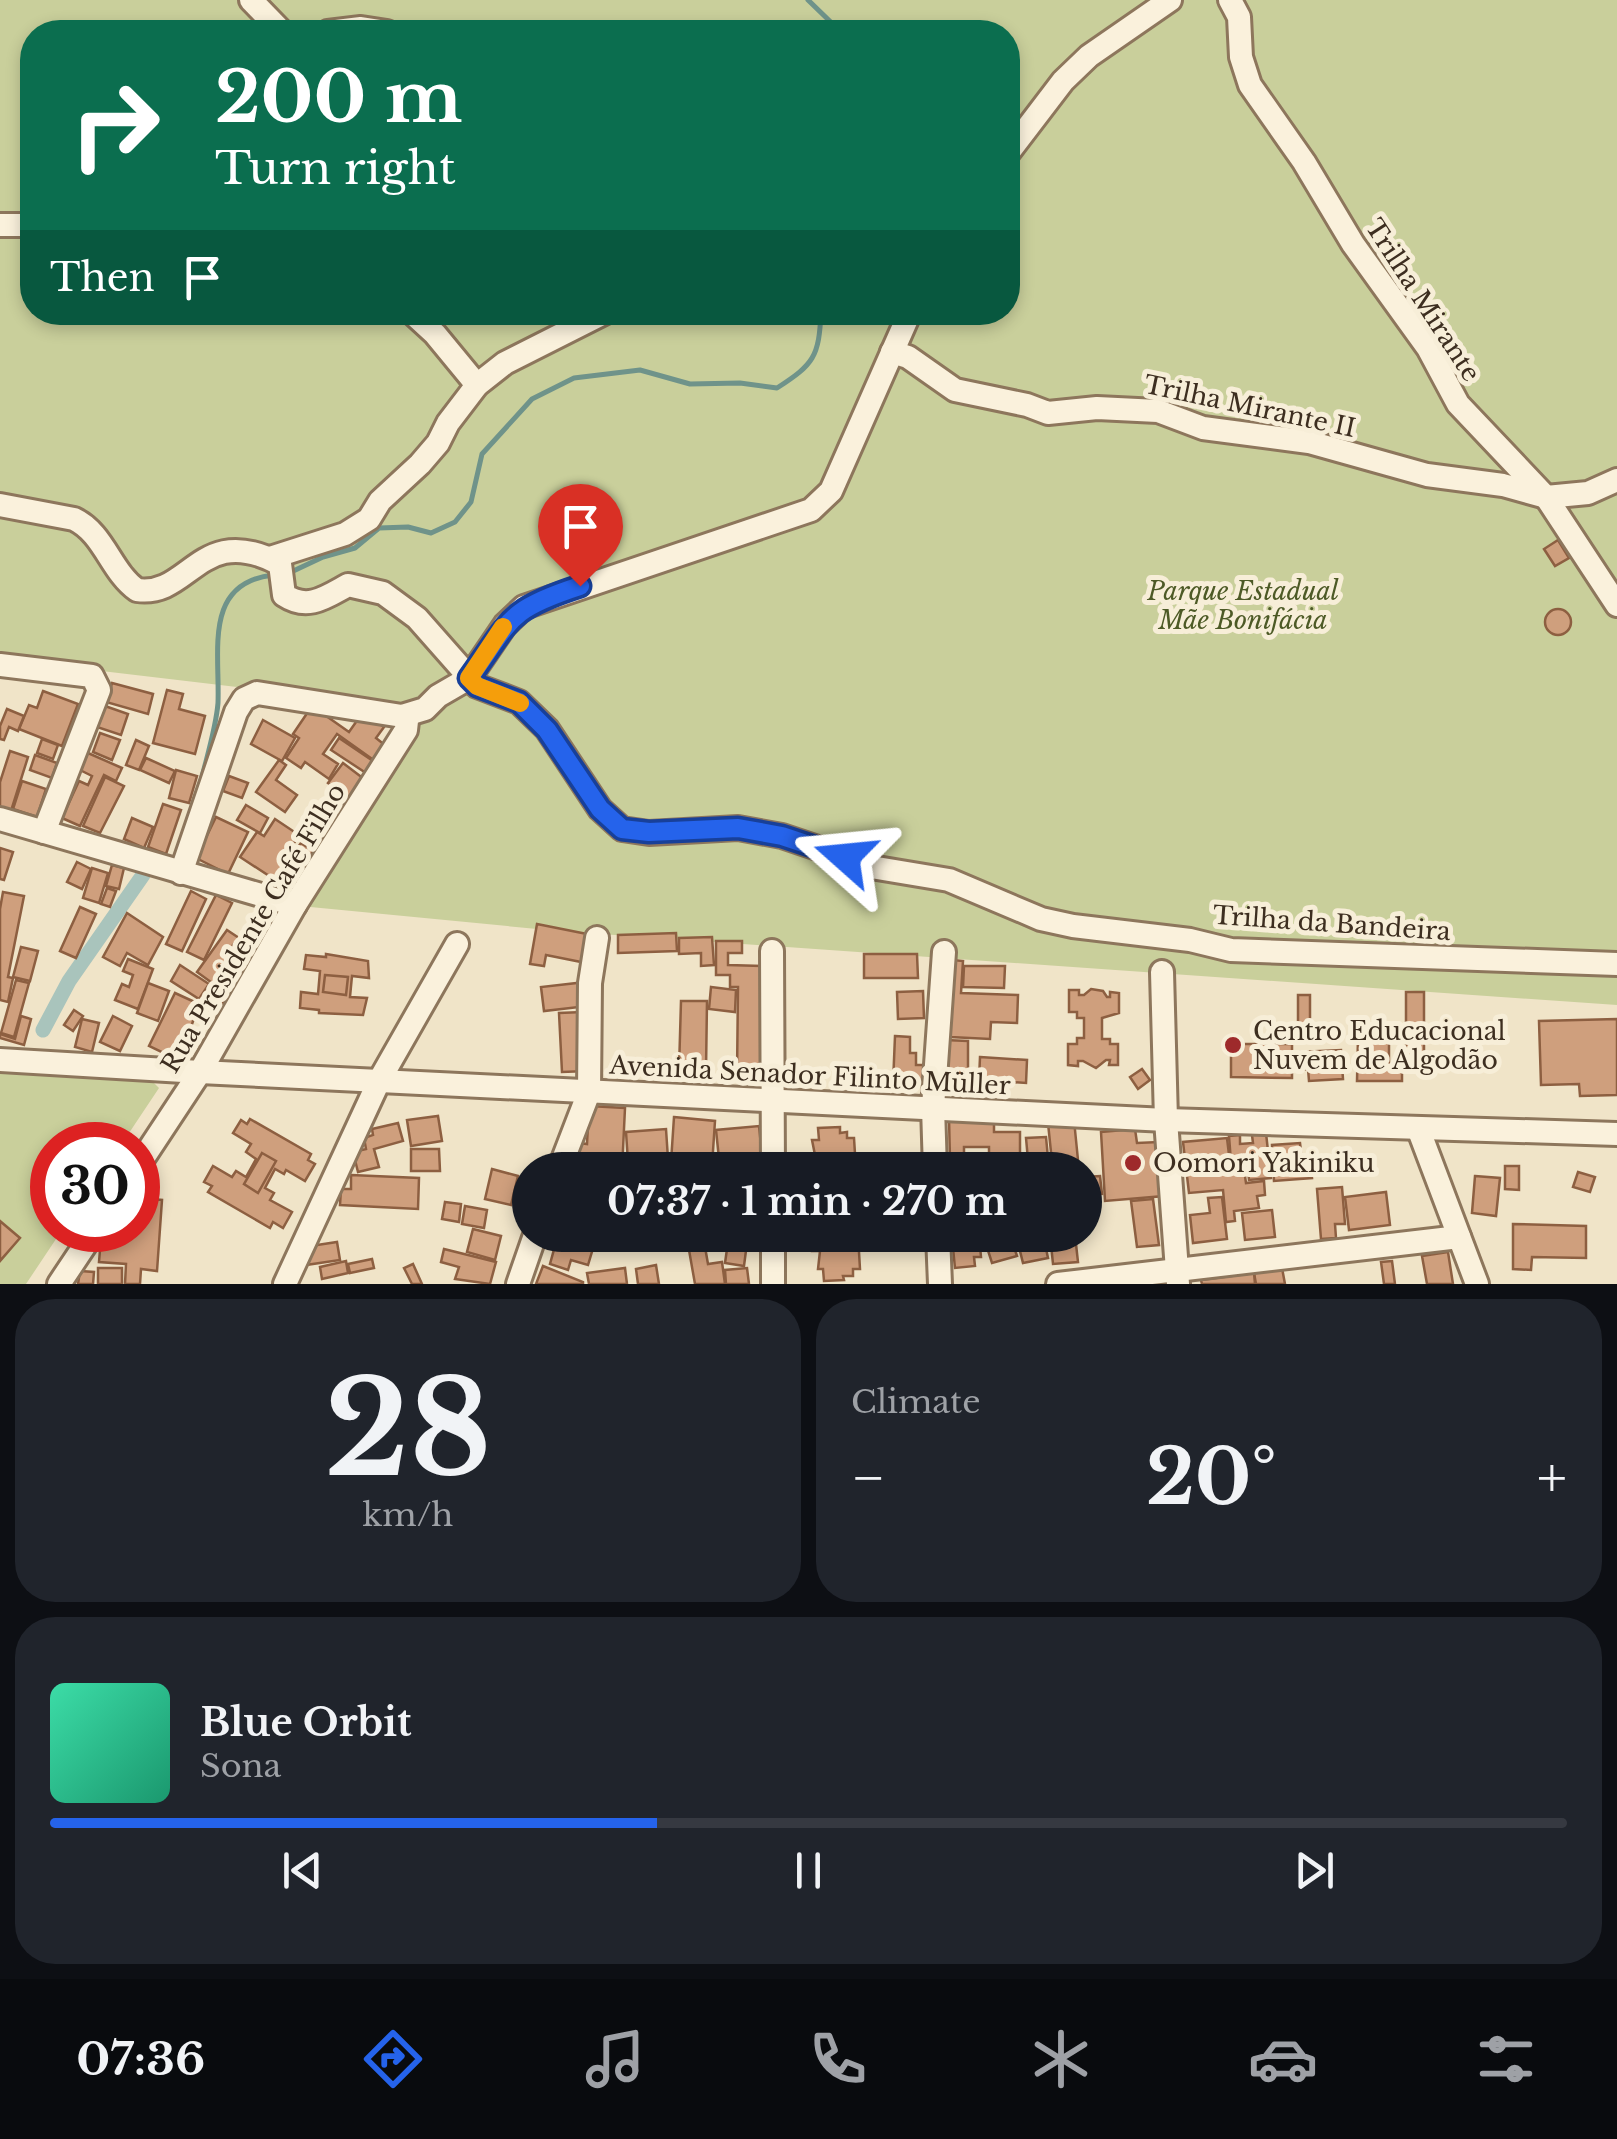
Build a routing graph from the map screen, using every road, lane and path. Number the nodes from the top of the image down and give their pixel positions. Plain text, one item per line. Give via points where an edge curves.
1 (251, 0) edge
2 (1170, 0) edge
3 (1230, 0) edge
4 (270, 20) edge
5 (1020, 138) edge
6 (425, 325) edge
7 (580, 325) edge
8 (904, 325) edge
9 (892, 352) junction
10 (477, 385) junction
11 (1617, 480) edge
12 (1546, 497) junction
13 (0, 505) edge
14 (278, 569) junction
15 (1617, 604) edge
16 (0, 665) edge
17 (469, 678) junction
18 (402, 716) junction
19 (0, 819) edge
20 (44, 832) junction
21 (181, 874) junction
22 (295, 905) junction
23 (596, 938) dead end
24 (457, 944) dead end
25 (772, 950) dead end
26 (944, 952) dead end
27 (1617, 964) edge
28 (1162, 972) dead end
29 (0, 1060) edge
30 (200, 1072) junction
31 (378, 1081) junction
32 (589, 1092) junction
33 (773, 1100) junction
34 (933, 1107) junction
35 (1166, 1120) junction
36 (1418, 1128) junction
37 (160, 1133) edge
38 (1617, 1134) edge
39 (567, 1152) edge
40 (773, 1152) edge
41 (934, 1152) edge
42 (1459, 1237) junction
43 (80, 1252) edge
44 (529, 1252) edge
45 (773, 1252) edge
46 (939, 1252) edge
47 (1178, 1277) edge
48 (59, 1284) edge
49 (285, 1284) edge
50 (518, 1284) edge
51 (773, 1284) edge
52 (940, 1284) edge
53 (1058, 1284) edge
54 (1476, 1284) edge

1 - 4 street
2 - 5 street via 1088,56
3 - 12 street, Trilha Mirante via 1250,84 1428,348 1458,404
6 - 10 street
7 - 10 street via 505,362
8 - 9 street
9 - 12 street, Trilha Mirante II via 954,390 1048,413 1158,411 1203,428 1309,442 1427,475
9 - 17 street via 821,503 524,607
10 - 14 street via 438,443 369,518
11 - 12 street via 1588,493
12 - 15 street, Trilha Mirante
13 - 14 street via 85,524 122,580 137,590 164,586 214,554 234,550
14 - 17 street via 284,595 293,601 315,603 348,584 383,594 417,618
16 - 20 street via 92,676 99,690
17 - 18 street via 425,709
17 - 27 street, Trilha da Bandeira via 519,702 622,829 768,833 876,868 949,880 1041,919 1231,950
18 - 21 street via 257,693 244,699
18 - 22 street, Rua Presidente Café Filho via 406,730
19 - 20 street
20 - 21 street
21 - 22 street
22 - 30 street, Rua Presidente Café Filho
23 - 32 street
24 - 31 street
25 - 33 street
26 - 34 street
28 - 35 street
29 - 30 street, Avenida Senador Filinto Müller
30 - 31 street, Avenida Senador Filinto Müller
30 - 37 street, Rua Presidente Café Filho
31 - 32 street, Avenida Senador Filinto Müller
31 - 49 street
32 - 33 street, Avenida Senador Filinto Müller
32 - 39 street
33 - 34 street, Avenida Senador Filinto Müller
33 - 40 street
34 - 35 street, Avenida Senador Filinto Müller
34 - 41 street
35 - 36 street, Avenida Senador Filinto Müller
35 - 47 street
36 - 38 street, Avenida Senador Filinto Müller
36 - 42 street
42 - 47 street
42 - 54 street
43 - 48 street
44 - 50 street
45 - 51 street
46 - 52 street
47 - 53 street

